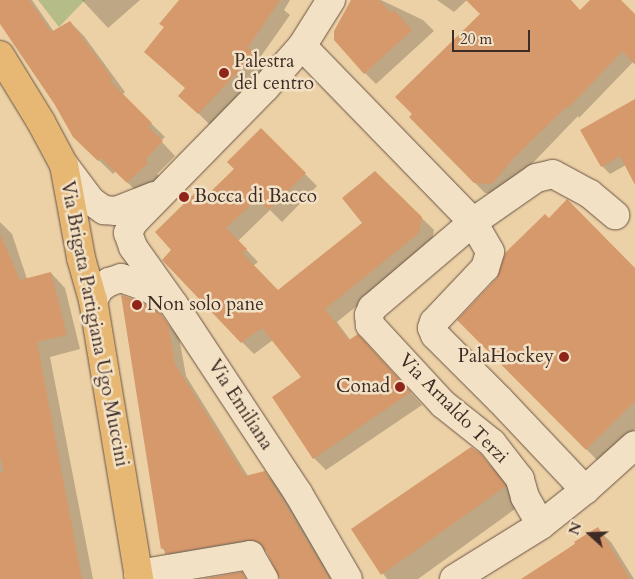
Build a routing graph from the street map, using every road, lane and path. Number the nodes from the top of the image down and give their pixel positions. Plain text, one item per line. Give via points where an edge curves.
1 (331, 0) edge
2 (302, 46) junction
3 (0, 56) edge
4 (64, 165) junction
5 (162, 194) junction
6 (615, 215) dead end
7 (473, 222) junction
8 (93, 300) junction
9 (174, 305) junction
10 (500, 400) junction
11 (471, 427) junction
12 (635, 445) edge
13 (585, 490) junction
14 (541, 525) junction
15 (139, 577) edge
16 (264, 579) edge
17 (348, 579) edge
18 (454, 579) edge

1 - 2 street
2 - 5 street
2 - 7 street
3 - 4 main road, Via Brigata Partigiana Ugo Muccini
4 - 5 street via 91,201 104,210 116,212
4 - 8 main road, Via Brigata Partigiana Ugo Muccini via 81,258
5 - 9 street, Via Emiliana via 133,223 128,233 133,247
6 - 7 street, Via Arnaldo Terzi via 590,194 553,174 536,178
7 - 10 street via 490,252 485,268 432,328 435,335
7 - 11 street, Via Arnaldo Terzi via 372,308 369,315 370,325 450,411
8 - 9 street via 100,288 121,278 148,288
8 - 15 main road, Via Brigata Partigiana Ugo Muccini
9 - 17 street, Via Emiliana via 298,493
10 - 11 street
10 - 13 street
11 - 14 street, Via Arnaldo Terzi via 492,443 520,479 525,497
12 - 13 street
13 - 14 street
14 - 18 street
15 - 16 street via 250,555

